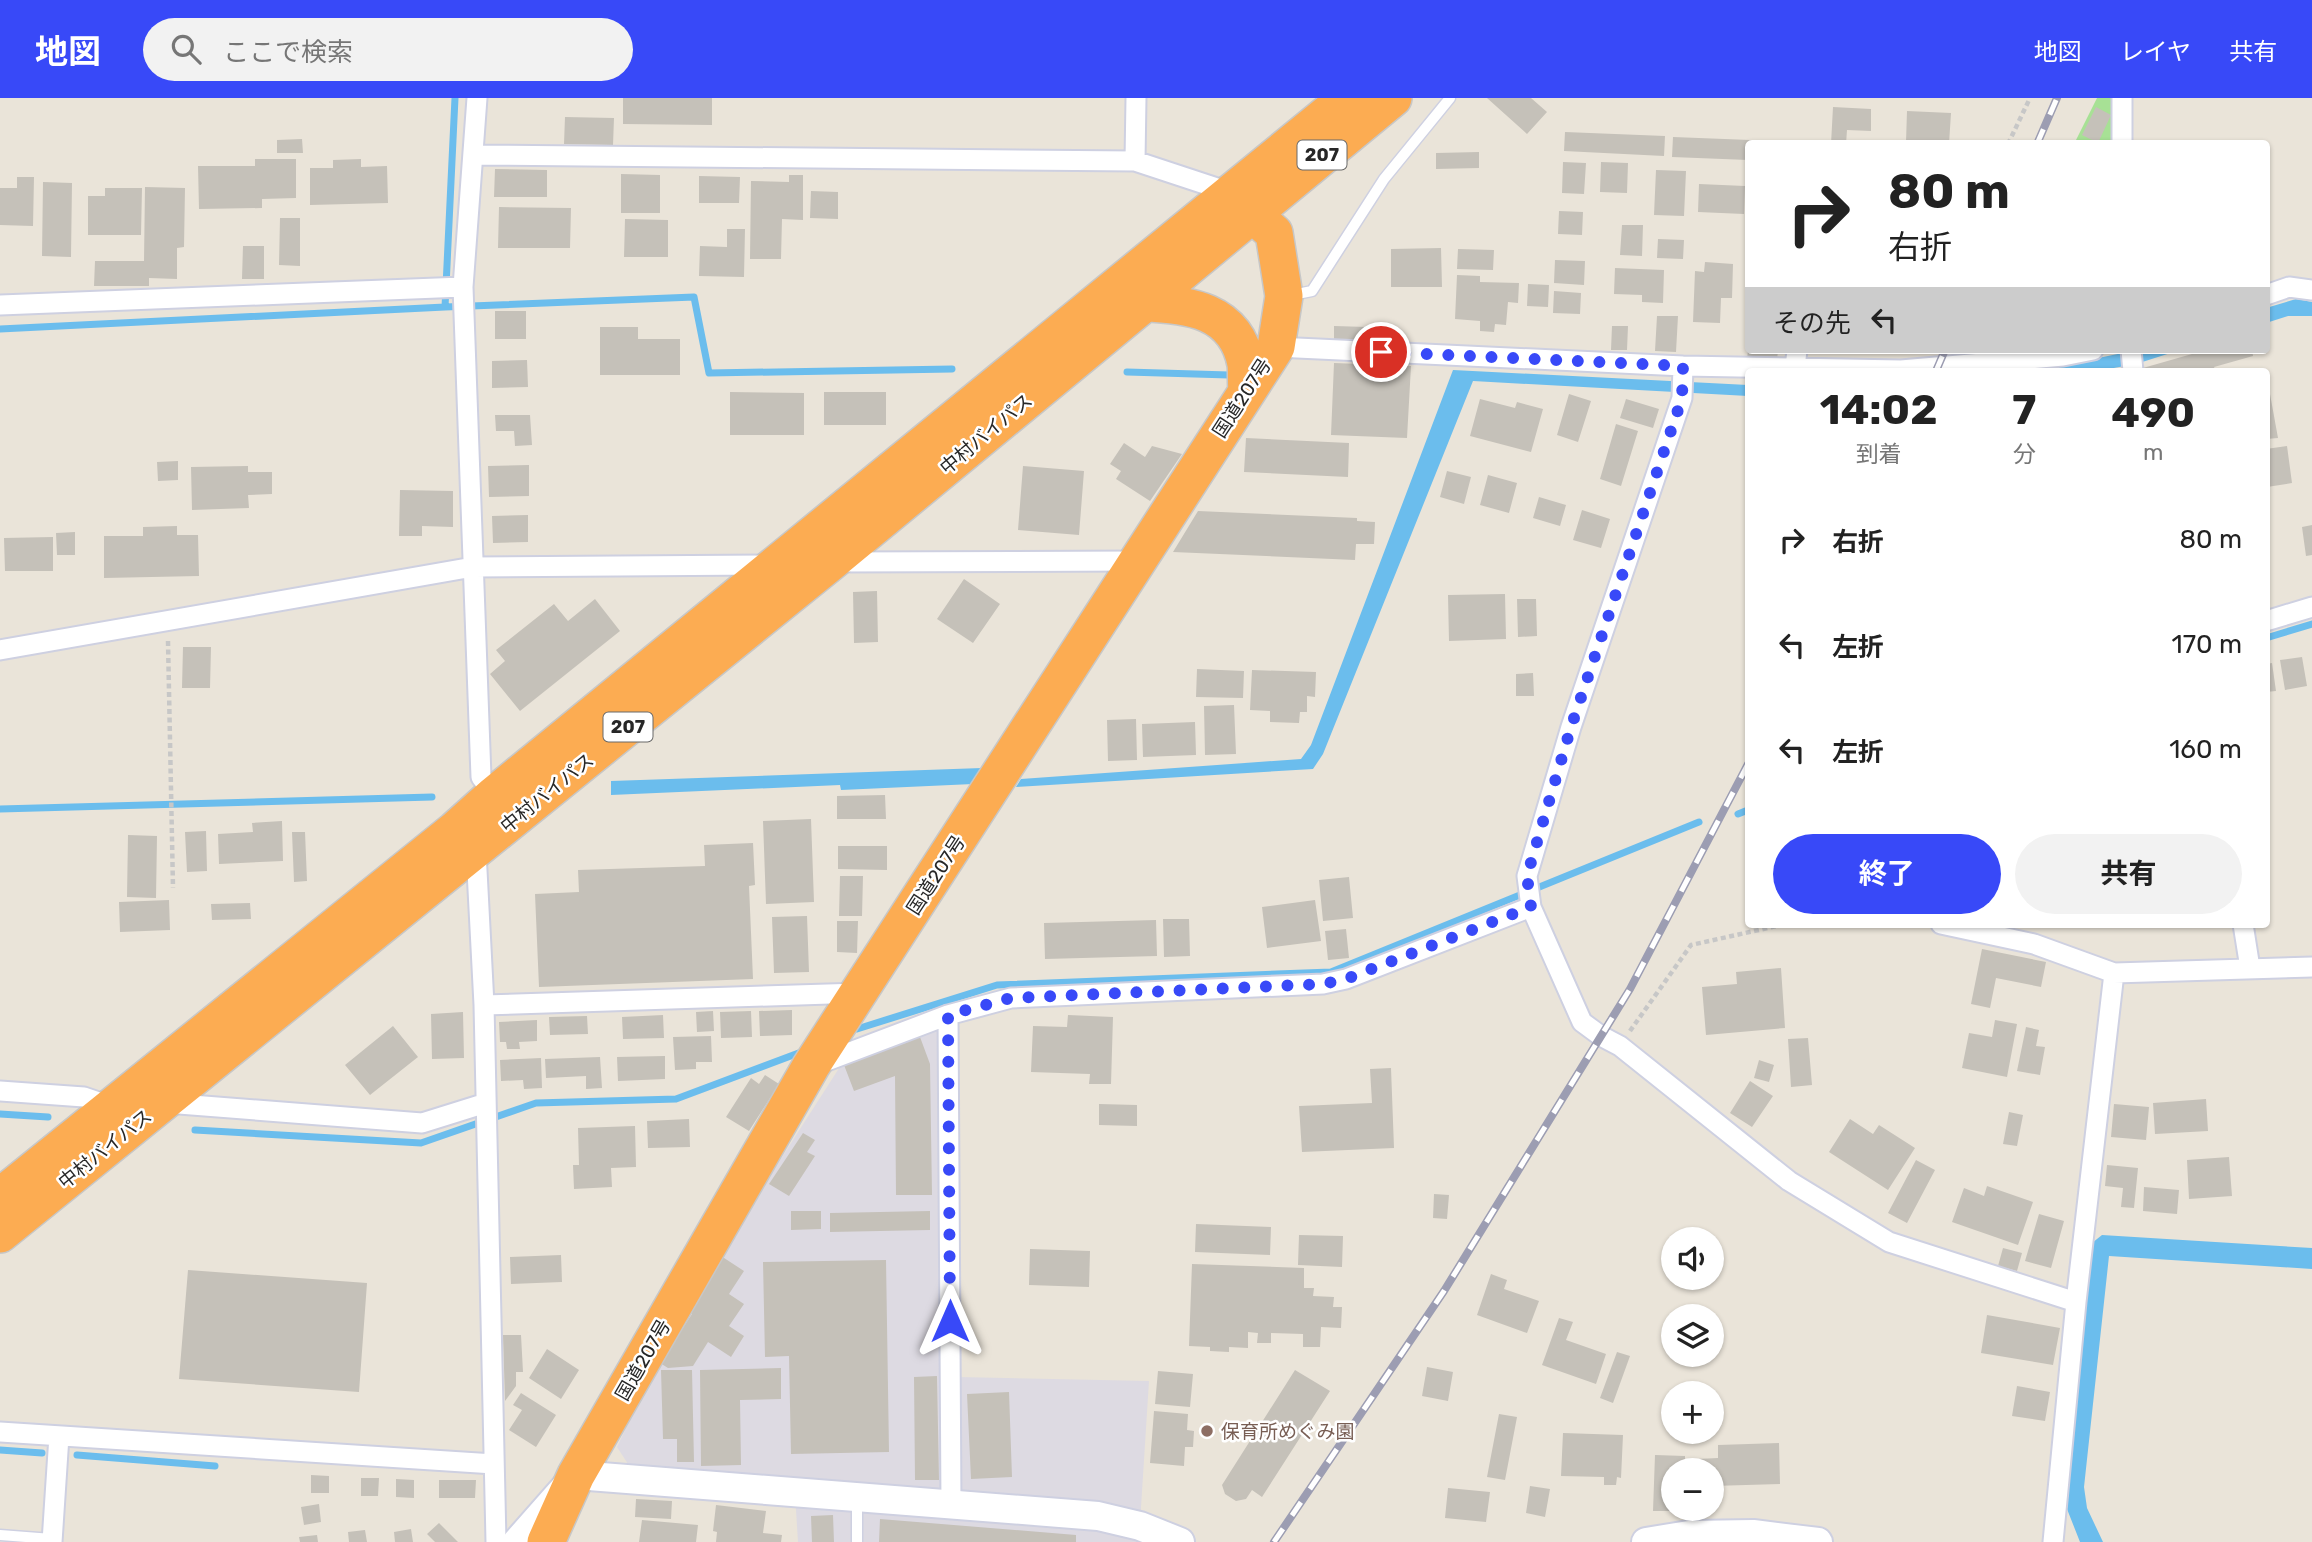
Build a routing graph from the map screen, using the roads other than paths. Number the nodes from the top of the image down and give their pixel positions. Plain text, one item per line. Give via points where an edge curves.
1 (477, 98) edge
2 (1136, 98) edge
3 (1347, 98) edge
4 (1393, 98) edge
5 (1450, 98) edge
6 (2122, 98) edge
7 (2122, 140) edge
8 (474, 155) junction
9 (1135, 161) junction
10 (1240, 203) junction
11 (463, 287) junction
12 (2312, 290) edge
13 (2270, 294) edge
14 (1284, 296) junction
15 (1143, 303) junction
16 (0, 305) edge
17 (1276, 346) junction
18 (2073, 354) edge
19 (1796, 359) edge
20 (1881, 368) edge
21 (1923, 368) edge
22 (1682, 371) junction
23 (1247, 391) junction
24 (1137, 561) junction
25 (831, 562) junction
26 (774, 565) junction
27 (473, 567) junction
28 (2312, 607) edge
29 (2270, 620) edge
30 (0, 650) edge
31 (505, 806) junction
32 (466, 840) junction
33 (1530, 897) junction
34 (1960, 928) edge
35 (2244, 928) edge
36 (2312, 967) edge
37 (2250, 968) junction
38 (2114, 973) junction
39 (860, 993) junction
40 (484, 1005) junction
41 (948, 1015) junction
42 (811, 1066) junction
43 (0, 1091) edge
44 (162, 1103) junction
45 (113, 1107) junction
46 (486, 1115) junction
47 (0, 1197) edge
48 (0, 1234) edge
49 (2076, 1301) junction
50 (0, 1432) edge
51 (59, 1436) junction
52 (494, 1464) junction
53 (576, 1475) junction
54 (857, 1497) junction
55 (951, 1504) junction
56 (0, 1535) edge
57 (52, 1540) edge
58 (496, 1542) edge
59 (517, 1542) edge
60 (546, 1542) edge
61 (857, 1542) edge
62 (1180, 1542) edge
63 (1646, 1542) edge
64 (1818, 1542) edge
65 (2053, 1542) edge

1 - 8 street
2 - 9 street
3 - 10 highway, 207
4 - 10 highway, 207
5 - 14 lane via 1384,179 1312,292
6 - 7 street
8 - 9 street
8 - 11 street
9 - 10 street
10 - 14 highway, 国道207号 via 1274,233
10 - 15 highway, 中村バイパス / 207
10 - 26 highway, 中村バイパス / 207
11 - 16 street
11 - 27 street
12 - 13 street via 2289,288
14 - 17 highway, 国道207号
15 - 23 highway via 1186,306 1224,322 1246,363
15 - 25 highway, 中村バイパス / 207
17 - 22 street
17 - 23 highway, 国道207号
18 - 21 street
19 - 20 street
19 - 22 street
22 - 33 street via 1682,398 1571,727 1527,876
23 - 24 highway, 国道207号
24 - 25 street
24 - 39 highway, 国道207号
25 - 31 highway, 中村バイパス / 207
26 - 27 street
26 - 31 highway, 中村バイパス / 207
27 - 30 street
27 - 31 street via 481,777
28 - 29 street
31 - 32 highway, 中村バイパス / 207
32 - 40 street
32 - 44 highway, 中村バイパス / 207
32 - 45 highway, 中村バイパス / 207
33 - 41 street via 1346,979 1323,984 1011,998
33 - 49 street via 1582,1022 1620,1046 1789,1181 1889,1242
34 - 38 street via 2034,944
35 - 37 street
36 - 37 street
37 - 38 street
38 - 49 street
39 - 40 street
39 - 42 highway, 国道207号
40 - 46 street
41 - 42 street
41 - 55 street
42 - 53 highway, 国道207号
43 - 45 street via 84,1097
44 - 46 street via 422,1123
44 - 48 highway, 中村バイパス / 207
45 - 47 highway, 中村バイパス / 207
46 - 52 street
49 - 65 street
50 - 51 street
51 - 52 street
51 - 57 street
52 - 58 street
53 - 54 street
53 - 59 street
53 - 60 highway, 国道207号
54 - 55 street
54 - 61 lane
55 - 62 street via 1098,1516
56 - 57 lane
63 - 64 street via 1689,1535 1754,1534

